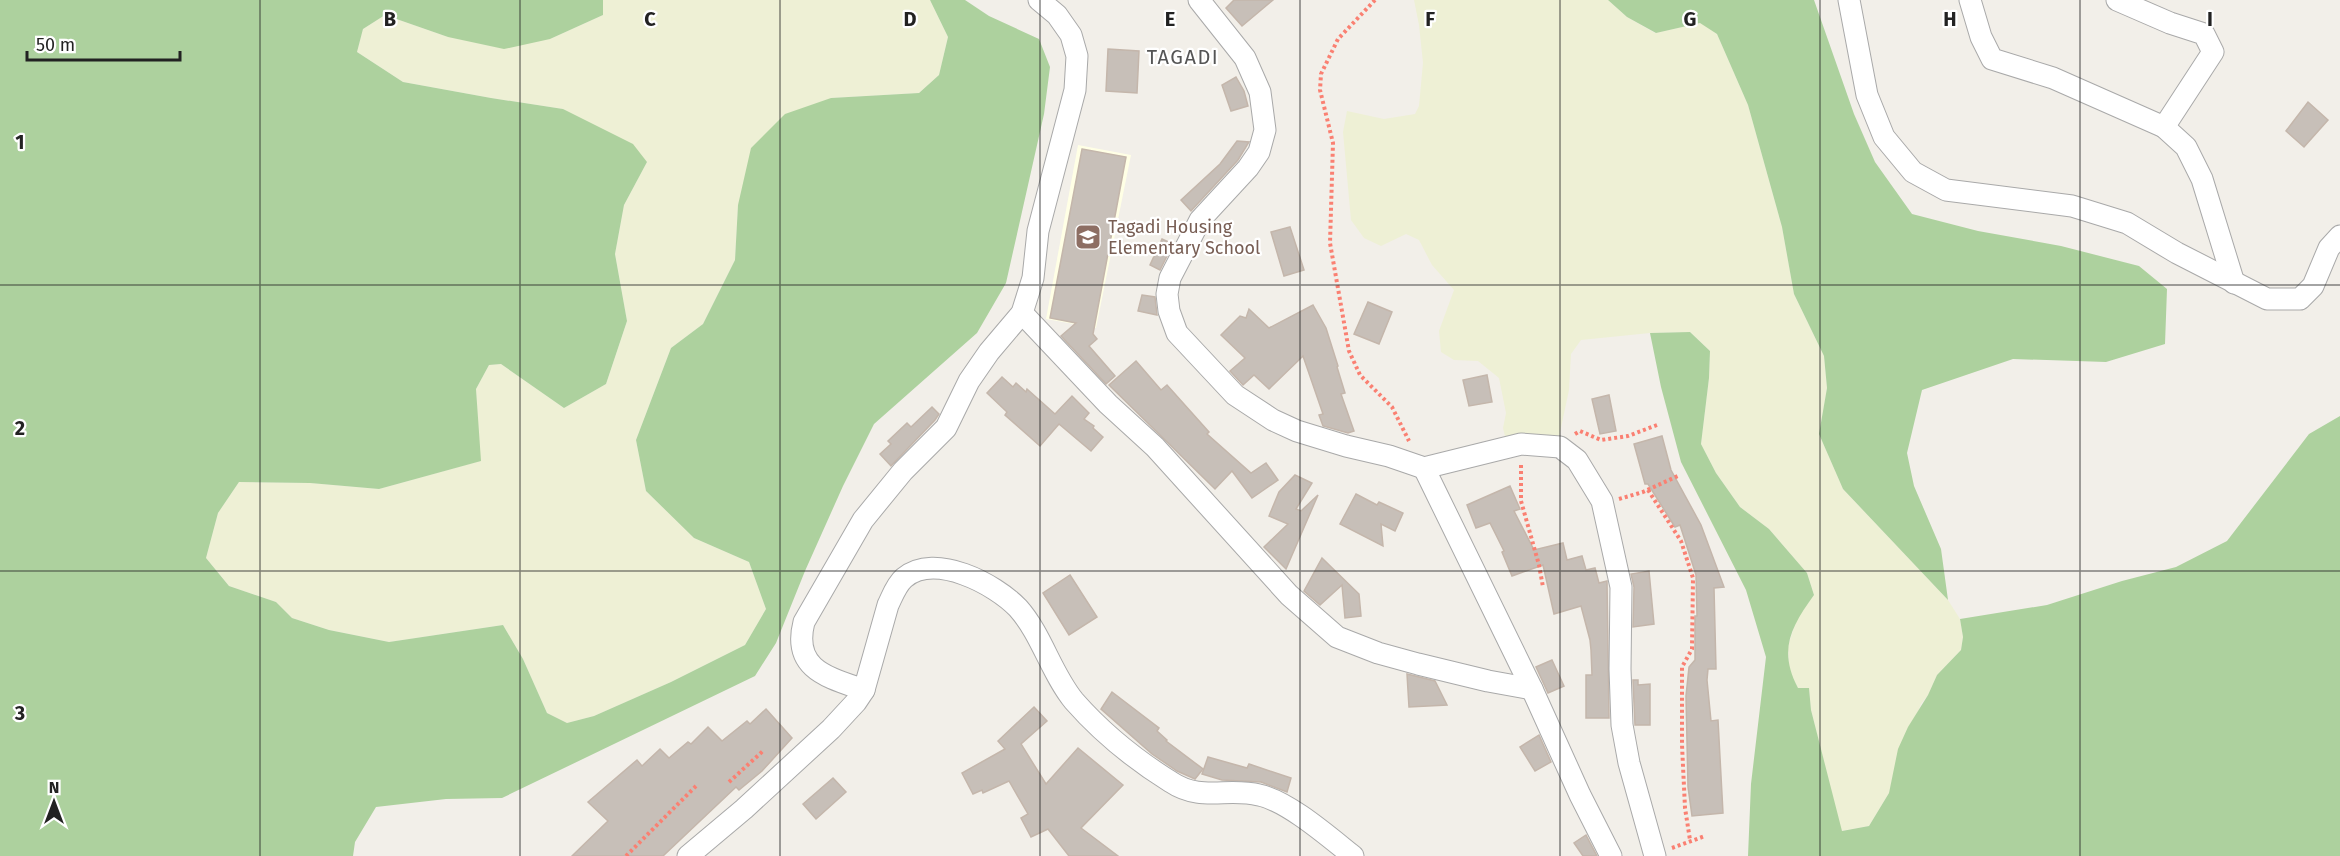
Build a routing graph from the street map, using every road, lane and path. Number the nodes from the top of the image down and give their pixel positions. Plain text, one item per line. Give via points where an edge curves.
1 (1039, 0) edge
2 (1199, 0) edge
3 (1375, 0) edge
4 (1848, 0) edge
5 (1970, 0) edge
6 (2117, 0) edge
7 (2164, 127) junction
8 (2340, 236) edge
9 (2234, 283) junction
10 (1022, 313) junction
11 (1656, 424) dead end
12 (1521, 444) junction
13 (1560, 447) junction
14 (1424, 468) junction
15 (1680, 475) dead end
16 (1648, 490) junction
17 (1602, 501) junction
18 (1543, 587) dead end
19 (1532, 689) junction
20 (864, 690) junction
21 (764, 750) dead end
22 (729, 782) dead end
23 (696, 786) dead end
24 (1705, 836) dead end
25 (1690, 840) junction
26 (1660, 854) edge
27 (626, 856) edge
28 (688, 856) edge
29 (1353, 856) edge
30 (1611, 856) edge

1 - 10 street via 1057,15 1071,35 1077,56 1075,90 1038,231 1033,278
2 - 14 street via 1245,58 1260,92 1265,130 1259,152 1200,220 1170,278 1169,311 1177,333 1235,394 1273,420
3 - 14 path via 1338,39 1321,74 1320,90 1333,143 1329,243 1349,351 1360,375 1392,407
4 - 9 street via 1867,95 1884,137 1913,172 1946,190 2072,206 2127,224
5 - 7 street via 1992,59 2053,78
6 - 7 street via 2204,34 2213,52
7 - 9 street via 2186,147 2202,179
8 - 9 street via 2329,248 2313,286 2300,299 2267,299
10 - 19 street via 1108,404 1155,447 1289,595 1337,637 1418,664
10 - 20 street via 969,381 946,428 903,471 863,520 804,622 800,640 807,662
11 - 13 path via 1628,436 1601,440 1580,431
12 - 13 street
12 - 14 street
12 - 18 path via 1521,501
13 - 17 street via 1577,460
14 - 19 street
15 - 16 path
16 - 17 path
16 - 25 path via 1682,541 1693,578 1692,649 1682,667 1682,745
17 - 26 street via 1621,587 1622,725 1629,763
19 - 30 street
20 - 28 street via 831,729
20 - 29 street via 888,606 904,578 920,570 941,568 967,575 1001,592 1019,610 1072,698 1119,747 1190,792 1244,793 1280,802
21 - 22 path
23 - 27 path
24 - 25 path
25 - 26 path

